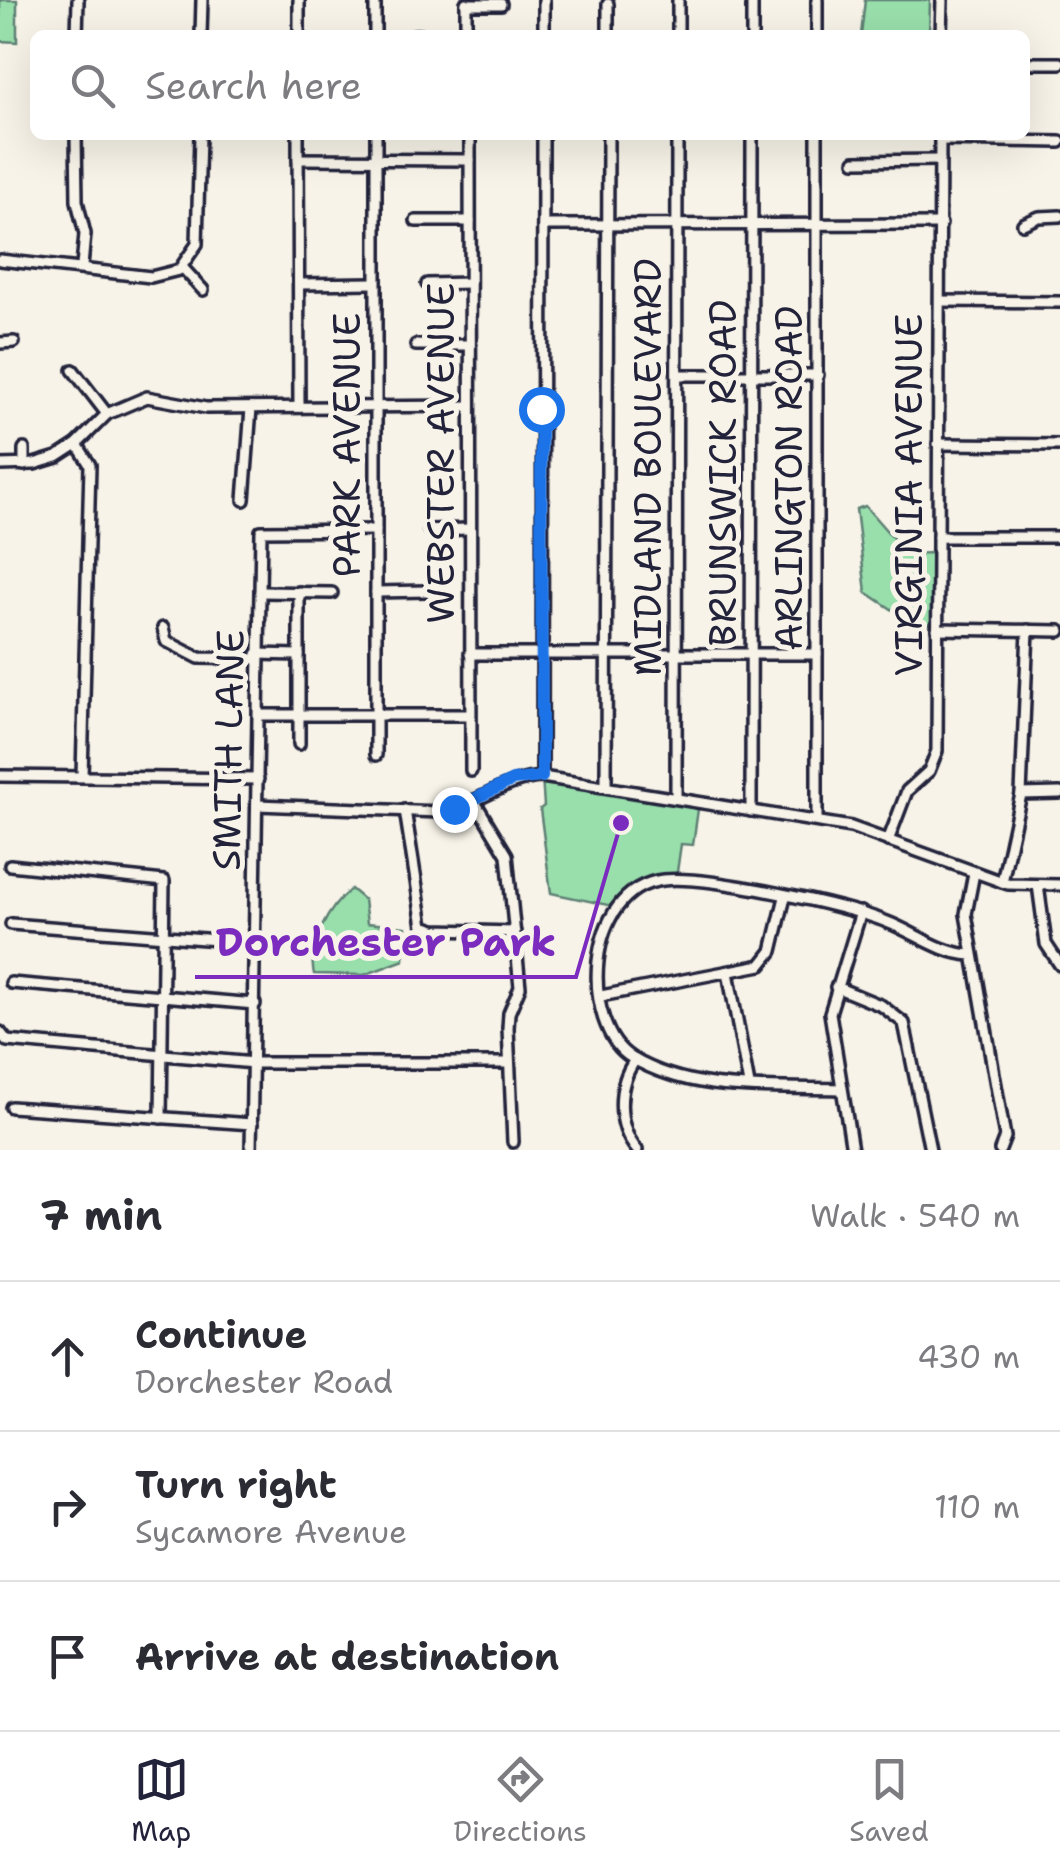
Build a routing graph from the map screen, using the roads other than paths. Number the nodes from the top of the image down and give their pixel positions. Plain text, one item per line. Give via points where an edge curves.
1 (78, 0) edge
2 (202, 0) edge
3 (299, 0) edge
4 (375, 0) edge
5 (544, 0) edge
6 (678, 0) edge
7 (752, 0) edge
8 (817, 0) edge
9 (942, 0) edge
10 (466, 2) edge
11 (501, 4) dead end
12 (608, 4) dead end
13 (78, 30) edge
14 (201, 30) edge
15 (299, 30) edge
16 (375, 30) edge
17 (466, 30) edge
18 (544, 30) edge
19 (608, 30) edge
20 (678, 30) edge
21 (752, 30) edge
22 (817, 30) edge
23 (941, 30) edge
24 (1030, 63) edge
25 (1060, 63) edge
26 (76, 140) edge
27 (200, 140) edge
28 (298, 140) edge
29 (376, 140) edge
30 (470, 140) edge
31 (543, 140) edge
32 (608, 140) edge
33 (677, 140) edge
34 (752, 140) edge
35 (816, 140) edge
36 (940, 140) edge
37 (1000, 140) edge
38 (1060, 142) edge
39 (298, 159) junction
40 (376, 159) junction
41 (470, 160) junction
42 (940, 160) junction
43 (856, 162) dead end
44 (1060, 216) edge
45 (416, 221) dead end
46 (470, 221) junction
47 (677, 224) junction
48 (752, 224) junction
49 (942, 224) junction
50 (1023, 224) dead end
51 (542, 225) junction
52 (608, 225) junction
53 (819, 225) junction
54 (0, 260) edge
55 (82, 266) junction
56 (182, 267) junction
57 (376, 283) junction
58 (470, 283) junction
59 (299, 284) junction
60 (427, 284) dead end
61 (203, 290) dead end
62 (940, 301) junction
63 (1060, 302) edge
64 (14, 342) dead end
65 (0, 343) edge
66 (416, 345) dead end
67 (469, 345) junction
68 (73, 370) dead end
69 (752, 374) junction
70 (678, 375) junction
71 (818, 375) junction
72 (470, 406) junction
73 (299, 407) junction
74 (256, 408) junction
75 (375, 408) junction
76 (107, 414) junction
77 (78, 444) junction
78 (938, 444) junction
79 (1060, 445) edge
80 (24, 449) dead end
81 (0, 465) edge
82 (24, 465) junction
83 (244, 500) dead end
84 (376, 530) junction
85 (429, 530) dead end
86 (470, 530) junction
87 (938, 537) junction
88 (1060, 537) edge
89 (428, 591) dead end
90 (260, 592) junction
91 (299, 592) junction
92 (376, 592) junction
93 (332, 593) dead end
94 (163, 628) dead end
95 (937, 629) junction
96 (1028, 630) junction
97 (1060, 630) edge
98 (470, 654) junction
99 (541, 654) junction
100 (606, 654) junction
101 (677, 654) junction
102 (751, 654) junction
103 (817, 654) junction
104 (300, 656) junction
105 (257, 657) junction
106 (259, 715) junction
107 (470, 715) junction
108 (298, 716) junction
109 (377, 716) junction
110 (299, 744) dead end
111 (376, 754) dead end
112 (471, 770) dead end
113 (0, 776) edge
114 (82, 776) junction
115 (542, 777) junction
116 (258, 779) junction
117 (606, 788) junction
118 (1060, 793) edge
119 (1021, 794) junction
120 (676, 798) junction
121 (475, 802) junction
122 (257, 805) junction
123 (405, 810) junction
124 (751, 811) junction
125 (817, 822) junction
126 (888, 841) junction
127 (10, 865) dead end
128 (974, 873) junction
129 (1002, 882) junction
130 (1038, 885) junction
131 (1060, 885) edge
132 (786, 898) junction
133 (861, 912) junction
134 (11, 924) dead end
135 (515, 932) junction
136 (164, 937) junction
137 (256, 943) junction
138 (971, 955) junction
139 (1060, 965) edge
140 (728, 972) junction
141 (11, 983) dead end
142 (836, 987) junction
143 (164, 996) junction
144 (601, 996) junction
145 (254, 1004) junction
146 (0, 1032) edge
147 (161, 1056) junction
148 (634, 1060) junction
149 (254, 1063) junction
150 (509, 1063) junction
151 (749, 1085) junction
152 (841, 1088) junction
153 (11, 1107) dead end
154 (161, 1118) junction
155 (252, 1124) junction
156 (513, 1142) dead end
157 (251, 1150) edge
158 (637, 1150) edge
159 (852, 1150) edge
160 (930, 1150) edge
161 (1000, 1150) edge

1 - 13 street
2 - 14 street
3 - 15 street
4 - 16 street
5 - 18 street
6 - 20 street
7 - 21 street
8 - 22 street
9 - 23 street
10 - 11 street
10 - 17 street
12 - 19 street
24 - 25 street
26 - 55 street
27 - 56 street via 198,232 195,251
28 - 39 street
29 - 40 street, PARK AVENUE
30 - 41 street, WEBSTER AVENUE
31 - 51 street
32 - 52 street
33 - 47 street, MIDLAND BOULEVARD
34 - 48 street, BRUNSWICK ROAD
35 - 53 street, ARLINGTON ROAD
36 - 42 street, VIRGINIA AVENUE
37 - 38 street
39 - 40 street
39 - 59 street
40 - 41 street
40 - 57 street, PARK AVENUE
41 - 46 street, WEBSTER AVENUE
42 - 43 street
42 - 49 street, VIRGINIA AVENUE
44 - 50 street
45 - 46 street
46 - 58 street, WEBSTER AVENUE
47 - 48 street
47 - 52 street
47 - 70 street, MIDLAND BOULEVARD
48 - 53 street
48 - 69 street, BRUNSWICK ROAD
49 - 53 street
49 - 62 street, VIRGINIA AVENUE
51 - 52 street
51 - 99 street
52 - 100 street
53 - 71 street, ARLINGTON ROAD
54 - 55 street
55 - 56 street via 152,276
56 - 61 street
57 - 59 street
57 - 75 street, PARK AVENUE
58 - 60 street
58 - 67 street, WEBSTER AVENUE
59 - 73 street
62 - 63 street
62 - 78 street, VIRGINIA AVENUE
64 - 65 street
66 - 67 street
67 - 72 street, WEBSTER AVENUE
68 - 76 street
69 - 70 street
69 - 71 street
69 - 102 street, BRUNSWICK ROAD
70 - 101 street, MIDLAND BOULEVARD
71 - 103 street, ARLINGTON ROAD
72 - 75 street
72 - 86 street, WEBSTER AVENUE
73 - 74 street
73 - 75 street
74 - 76 street via 199,408 147,397
74 - 83 street
75 - 84 street, PARK AVENUE
76 - 77 street
77 - 82 street
77 - 114 street via 90,466
78 - 79 street
78 - 87 street, VIRGINIA AVENUE
80 - 82 street
81 - 82 street
84 - 90 street, SMITH LANE via 261,531
84 - 92 street, PARK AVENUE
85 - 86 street
86 - 98 street, WEBSTER AVENUE via 464,592
87 - 88 street
87 - 95 street, VIRGINIA AVENUE
89 - 92 street
90 - 91 street
90 - 105 street, SMITH LANE
91 - 93 street
91 - 104 street
92 - 109 street, PARK AVENUE
94 - 105 street via 166,641 187,655
95 - 96 street
95 - 126 street, VIRGINIA AVENUE via 937,752 908,791
96 - 97 street
96 - 119 street
98 - 99 street
98 - 107 street, WEBSTER AVENUE
99 - 100 street
99 - 115 street
100 - 101 street
100 - 117 street
101 - 102 street
101 - 120 street, MIDLAND BOULEVARD
102 - 103 street
102 - 124 street, BRUNSWICK ROAD
103 - 125 street, ARLINGTON ROAD
104 - 105 street
104 - 108 street
105 - 106 street, SMITH LANE
106 - 108 street
106 - 116 street, SMITH LANE
107 - 109 street
107 - 112 street, WEBSTER AVENUE
108 - 109 street
108 - 110 street
109 - 111 street, PARK AVENUE
113 - 114 street
114 - 116 street
115 - 117 street
115 - 121 street via 513,780
116 - 122 street, SMITH LANE
117 - 120 street
118 - 119 street
119 - 129 street
120 - 124 street
121 - 123 street via 440,812
121 - 135 street via 506,855
122 - 123 street
122 - 137 street, SMITH LANE
123 - 135 street via 425,928
124 - 125 street
125 - 126 street
126 - 128 street
127 - 136 street via 164,881
128 - 129 street
128 - 138 street via 966,906
129 - 130 street
130 - 131 street
130 - 139 street via 1046,944
132 - 133 street
132 - 140 street via 766,962
132 - 144 street via 681,879 639,889 603,928 597,954
133 - 138 street via 943,950
133 - 142 street
134 - 136 street
135 - 150 street via 520,988 509,1013
136 - 137 street
136 - 143 street
137 - 145 street, SMITH LANE
138 - 161 street via 1005,1137
140 - 144 street
140 - 151 street
141 - 143 street
142 - 152 street via 830,1032
142 - 160 street via 882,1006 904,1024
143 - 145 street
143 - 147 street
144 - 148 street via 612,1036
145 - 149 street, SMITH LANE
146 - 147 street via 7,1041
147 - 149 street
147 - 154 street
148 - 151 street via 684,1080
148 - 158 street via 620,1093
149 - 150 street
149 - 155 street, SMITH LANE
150 - 156 street
151 - 152 street
152 - 159 street
153 - 154 street
154 - 155 street
155 - 157 street, SMITH LANE

